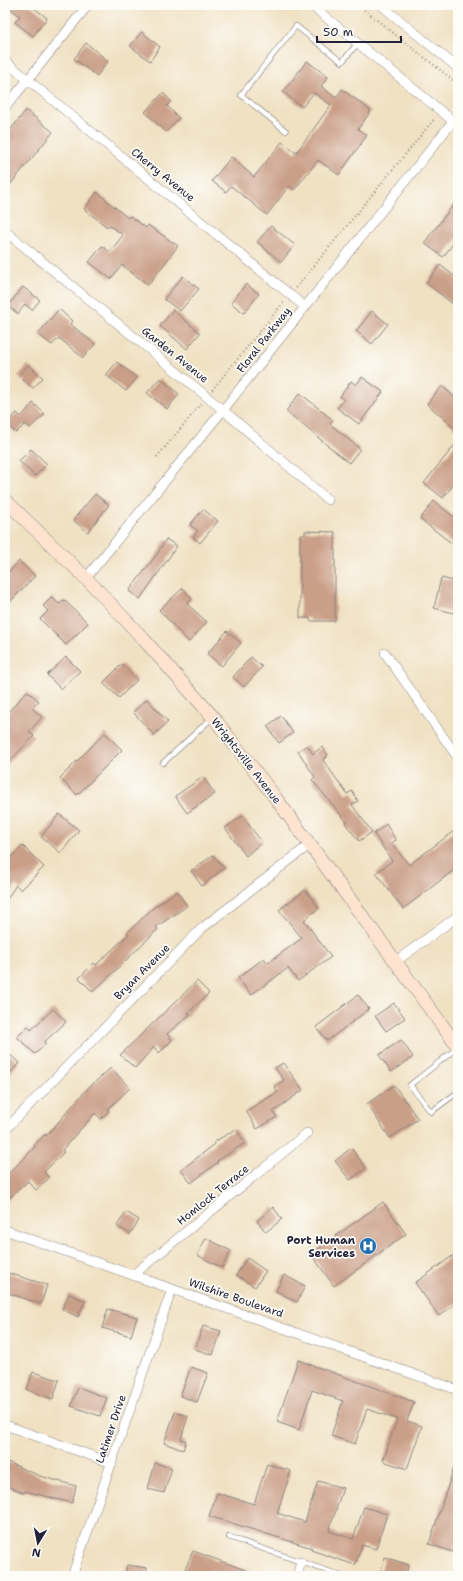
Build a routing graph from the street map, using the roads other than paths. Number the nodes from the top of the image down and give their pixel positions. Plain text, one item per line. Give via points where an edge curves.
1 (88, 5) edge
2 (311, 5) edge
3 (381, 5) edge
4 (358, 43) junction
5 (5, 61) edge
6 (458, 68) edge
7 (28, 80) junction
8 (5, 108) edge
9 (456, 118) edge
10 (286, 131) dead end
11 (5, 232) edge
12 (305, 307) junction
13 (223, 410) junction
14 (5, 500) edge
15 (328, 500) dead end
16 (86, 578) junction
17 (385, 653) dead end
18 (212, 717) junction
19 (458, 758) edge
20 (163, 763) dead end
21 (309, 845) junction
22 (458, 916) edge
23 (395, 962) junction
24 (458, 1047) edge
25 (458, 1092) edge
26 (5, 1130) edge
27 (307, 1133) dead end
28 (5, 1230) edge
29 (133, 1275) junction
30 (172, 1289) junction
31 (458, 1390) edge
32 (5, 1425) edge
33 (112, 1463) junction
34 (229, 1537) dead end
35 (301, 1562) junction
36 (72, 1576) edge
37 (297, 1576) edge
38 (342, 1576) edge

1 - 7 street
2 - 4 street
3 - 6 street
4 - 9 street
4 - 10 lane via 342,62 296,26 241,95
5 - 7 street, Cherry Avenue
7 - 8 street
7 - 12 street, Cherry Avenue
9 - 12 street, Floral Parkway
11 - 13 street, Garden Avenue
12 - 13 street, Floral Parkway
13 - 15 street, Garden Avenue
13 - 16 street, Floral Parkway
14 - 16 street, Wrightsville Avenue
16 - 18 street, Wrightsville Avenue via 138,632
17 - 19 street
18 - 20 lane
18 - 21 street, Wrightsville Avenue
21 - 23 street, Wrightsville Avenue
21 - 26 street, Bryan Avenue via 201,929
22 - 23 street
23 - 24 street, Wrightsville Avenue
24 - 25 lane via 410,1085 430,1112
27 - 29 street, Homlock Terrace
28 - 29 street, Wilshire Boulevard
29 - 30 street, Wilshire Boulevard
30 - 31 street, Wilshire Boulevard
30 - 33 street, Latimer Drive
32 - 33 street
33 - 36 street, Latimer Drive
34 - 35 lane
35 - 37 street
35 - 38 lane

